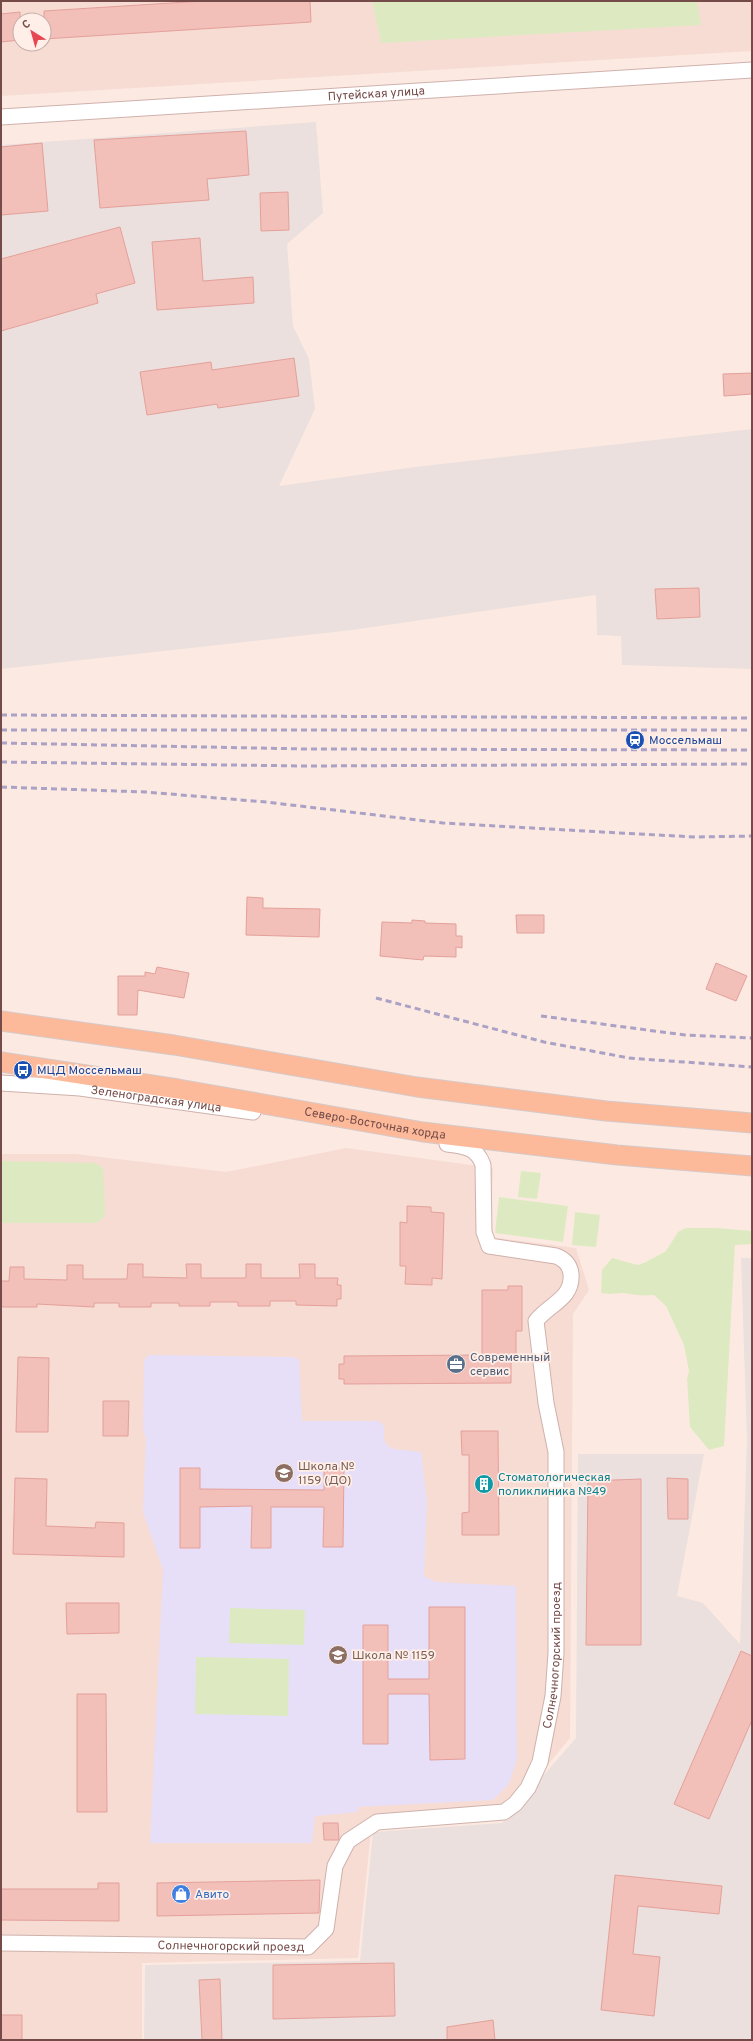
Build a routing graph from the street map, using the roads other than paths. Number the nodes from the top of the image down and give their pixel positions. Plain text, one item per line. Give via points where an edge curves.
1 (752, 70) edge
2 (1, 117) edge
3 (1, 1021) edge
4 (1, 1062) edge
5 (1, 1083) edge
6 (310, 1121) joint
7 (752, 1123) edge
8 (752, 1166) edge
9 (1, 1943) edge

1 - 2 street, Путейская улица
3 - 7 main road via 174,1045 417,1087 606,1111
4 - 8 main road, Северо-Восточная хорда via 178,1089 423,1132 617,1155
5 - 6 street, Зеленоградская улица via 80,1088 206,1104
6 - 9 street, Солнечногорский проезд via 474,1150 483,1165 484,1232 489,1246 556,1256 564,1259 571,1271 572,1282 564,1297 542,1312 536,1322 546,1403 556,1452 556,1652 553,1696 540,1762 528,1788 515,1804 504,1812 377,1822 348,1841 335,1866 326,1928 308,1947

